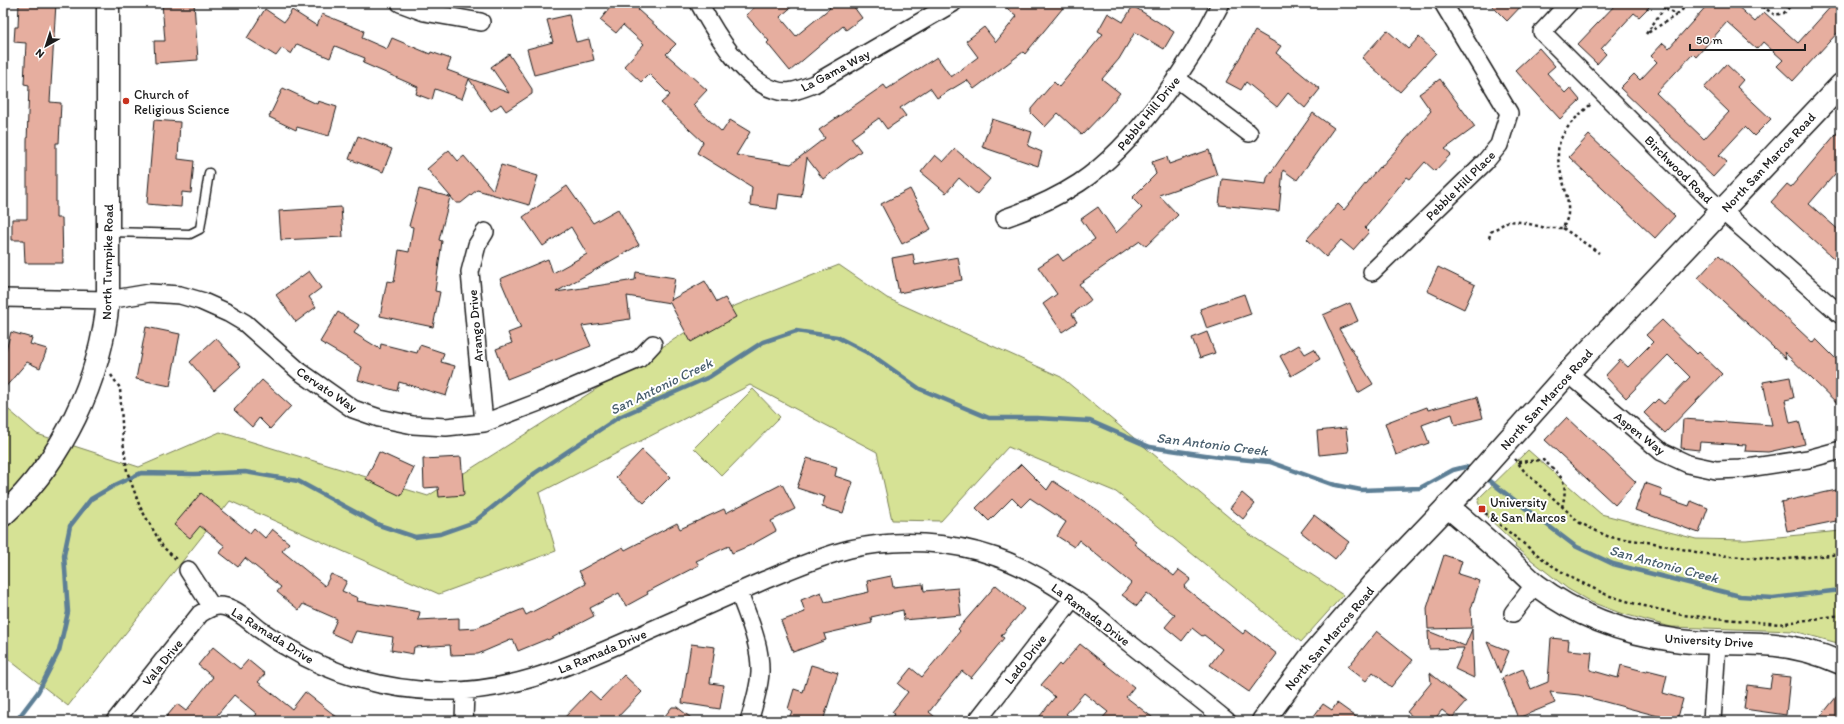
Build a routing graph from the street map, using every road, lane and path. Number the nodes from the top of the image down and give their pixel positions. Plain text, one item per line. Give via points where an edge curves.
1 (108, 3) edge
2 (400, 3) edge
3 (699, 3) edge
4 (953, 3) edge
5 (1221, 3) edge
6 (1442, 3) edge
7 (1569, 3) edge
8 (1663, 3) edge
9 (1689, 3) edge
10 (1757, 3) edge
11 (1793, 3) edge
12 (1665, 7) junction
13 (1678, 14) junction
14 (481, 22) dead end
15 (1176, 78) junction
16 (1841, 85) edge
17 (1602, 93) junction
18 (1249, 133) dead end
19 (209, 173) dead end
20 (1722, 212) junction
21 (1005, 218) dead end
22 (1563, 228) junction
23 (108, 232) junction
24 (485, 232) dead end
25 (1489, 238) dead end
26 (1599, 253) dead end
27 (1372, 272) dead end
28 (3, 298) edge
29 (108, 300) junction
30 (1841, 315) edge
31 (653, 344) dead end
32 (98, 356) junction
33 (1568, 373) junction
34 (484, 423) junction
35 (1841, 450) edge
36 (1498, 452) junction
37 (1518, 462) junction
38 (1447, 506) junction
39 (1562, 507) junction
40 (1481, 511) dead end
41 (3, 515) edge
42 (1841, 554) edge
43 (188, 570) joint
44 (1535, 584) junction
45 (739, 592) junction
46 (1073, 598) junction
47 (212, 607) junction
48 (1512, 613) dead end
49 (1841, 615) edge
50 (1717, 644) junction
51 (1841, 663) edge
52 (465, 690) junction
53 (115, 721) edge
54 (464, 721) edge
55 (748, 721) edge
56 (977, 721) edge
57 (1227, 721) edge
58 (1263, 721) edge
59 (1712, 721) edge

1 - 23 street, North Turnpike Road
2 - 14 street via 424,12
3 - 4 street, La Gama Way via 724,45 758,82 776,91 795,92 814,84
5 - 15 street, Pebble Hill Drive
6 - 27 street, Pebble Hill Place via 1509,113 1499,145 1485,162
7 - 17 street, Birchwood Road via 1542,32
8 - 12 path
9 - 13 path
10 - 11 path via 1774,15 1784,13
12 - 13 path via 1670,12
12 - 13 path via 1646,34
15 - 18 street
15 - 21 street, Pebble Hill Drive via 1142,124 1112,157 1079,182 1034,208
16 - 20 street, North San Marcos Road
17 - 20 street, Birchwood Road
17 - 22 path via 1565,130 1557,149 1558,169 1565,188 1568,214
19 - 23 lane via 200,229 190,234
20 - 30 street, Birchwood Road
20 - 33 street, North San Marcos Road
22 - 25 path via 1546,228 1508,221 1491,232
22 - 26 path
23 - 29 street, North Turnpike Road
24 - 34 street, Arango Drive via 477,245 470,272
28 - 29 street, Cervato Way
29 - 32 street, North Turnpike Road via 106,326
29 - 34 street, Cervato Way via 150,292 180,295 201,301 245,323 299,371 353,409 413,425 446,427
31 - 34 street, Cervato Way via 633,362
32 - 41 street, North Turnpike Road via 88,389 50,460 32,485
32 - 43 path via 120,388 122,440 127,471 140,507 163,547
33 - 35 street, Aspen Way via 1662,452 1688,464 1716,470 1741,469 1808,459
33 - 36 street, North San Marcos Road
36 - 37 path
36 - 38 street, North San Marcos Road
37 - 39 path
37 - 39 path via 1543,460 1560,475 1566,492
38 - 44 street, University Drive
38 - 58 street, North San Marcos Road via 1373,584 1312,654
39 - 42 path via 1580,523 1609,537 1705,554 1776,560
40 - 49 path via 1489,514 1548,563 1572,578 1607,595 1636,604 1682,615 1779,624
43 - 47 street
44 - 48 street
44 - 50 street, University Drive via 1567,606 1594,620 1630,632 1675,641
45 - 46 street, La Ramada Drive via 800,565 850,549 874,545 926,543 959,547 996,557 1030,572
45 - 52 street, La Ramada Drive via 547,675 516,683
45 - 55 street via 758,648 760,672 757,696
46 - 56 street, Lado Drive
46 - 57 street, La Ramada Drive
47 - 52 street, La Ramada Drive via 234,609 289,648 336,671 362,680 437,691
47 - 53 street, Vala Drive via 200,614
50 - 51 street, University Drive via 1792,647
50 - 59 street
52 - 54 street

